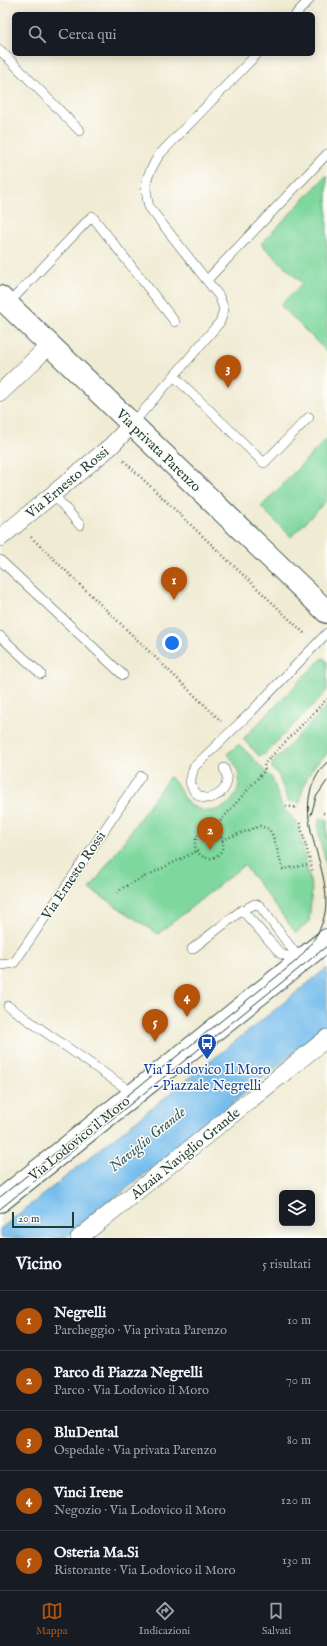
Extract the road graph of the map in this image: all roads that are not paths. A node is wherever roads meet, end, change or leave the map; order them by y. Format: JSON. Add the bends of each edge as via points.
{"nodes":[{"id":1,"x":309,"y":0,"type":"edge"},
{"id":2,"x":298,"y":12,"type":"edge"},
{"id":3,"x":0,"y":50,"type":"edge"},
{"id":4,"x":255,"y":56,"type":"edge"},
{"id":5,"x":80,"y":131,"type":"dead end"},
{"id":6,"x":327,"y":154,"type":"edge"},
{"id":7,"x":207,"y":280,"type":"junction"},
{"id":8,"x":4,"y":300,"type":"edge"},
{"id":9,"x":174,"y":322,"type":"dead end"},
{"id":10,"x":50,"y":345,"type":"junction"},
{"id":11,"x":174,"y":376,"type":"junction"},
{"id":12,"x":0,"y":393,"type":"edge"},
{"id":13,"x":309,"y":417,"type":"dead end"},
{"id":14,"x":132,"y":424,"type":"junction"},
{"id":15,"x":53,"y":494,"type":"junction"},
{"id":16,"x":80,"y":525,"type":"dead end"},
{"id":17,"x":0,"y":538,"type":"edge"},
{"id":18,"x":0,"y":560,"type":"edge"},
{"id":19,"x":327,"y":612,"type":"edge"},
{"id":20,"x":327,"y":633,"type":"edge"},
{"id":21,"x":0,"y":636,"type":"edge"},
{"id":22,"x":41,"y":674,"type":"dead end"},
{"id":23,"x":123,"y":675,"type":"dead end"},
{"id":24,"x":224,"y":768,"type":"dead end"},
{"id":25,"x":141,"y":776,"type":"dead end"},
{"id":26,"x":250,"y":907,"type":"dead end"},
{"id":27,"x":327,"y":940,"type":"edge"},
{"id":28,"x":192,"y":949,"type":"dead end"},
{"id":29,"x":301,"y":961,"type":"junction"},
{"id":30,"x":0,"y":964,"type":"edge"},
{"id":31,"x":8,"y":1006,"type":"dead end"},
{"id":32,"x":327,"y":1038,"type":"edge"},
{"id":33,"x":134,"y":1094,"type":"junction"},
{"id":34,"x":0,"y":1201,"type":"edge"},
{"id":35,"x":79,"y":1238,"type":"edge"}],
"edges":[{"from":1,"to":2,"type":"lane"},
{"from":3,"to":5,"type":"lane"},
{"from":4,"to":7,"type":"lane","via":[[159,156],[147,175],[148,207]]},
{"from":6,"to":7,"type":"lane"},
{"from":7,"to":11,"type":"lane","via":[[220,296],[224,309],[220,322]]},
{"from":8,"to":9,"type":"lane","via":[[92,216]]},
{"from":8,"to":10,"type":"street","name":"Via privata Parenzo"},
{"from":10,"to":12,"type":"street"},
{"from":10,"to":14,"type":"street","name":"Via privata Parenzo"},
{"from":11,"to":13,"type":"lane","via":[[264,463]]},
{"from":11,"to":14,"type":"lane"},
{"from":14,"to":15,"type":"street","name":"Via Ernesto Rossi","via":[[111,446]]},
{"from":14,"to":19,"type":"street","name":"Via privata Parenzo"},
{"from":15,"to":16,"type":"lane"},
{"from":15,"to":17,"type":"street","name":"Via Ernesto Rossi"},
{"from":18,"to":23,"type":"lane"},
{"from":20,"to":24,"type":"lane","via":[[194,767],[190,782],[195,793],[213,798],[223,791],[227,780]]},
{"from":21,"to":22,"type":"lane"},
{"from":25,"to":30,"type":"lane","name":"Via Ernesto Rossi","via":[[14,963],[2,966]]},
{"from":26,"to":29,"type":"lane","via":[[255,904],[260,906]]},
{"from":27,"to":29,"type":"street","name":"Via Lodovico il Moro"},
{"from":28,"to":29,"type":"lane","via":[[242,910],[281,954]]},
{"from":29,"to":33,"type":"street","name":"Via Lodovico il Moro"},
{"from":31,"to":33,"type":"lane"},
{"from":32,"to":35,"type":"street","name":"Alzaia Naviglio Grande"},
{"from":33,"to":34,"type":"street","name":"Via Lodovico il Moro"}]}
